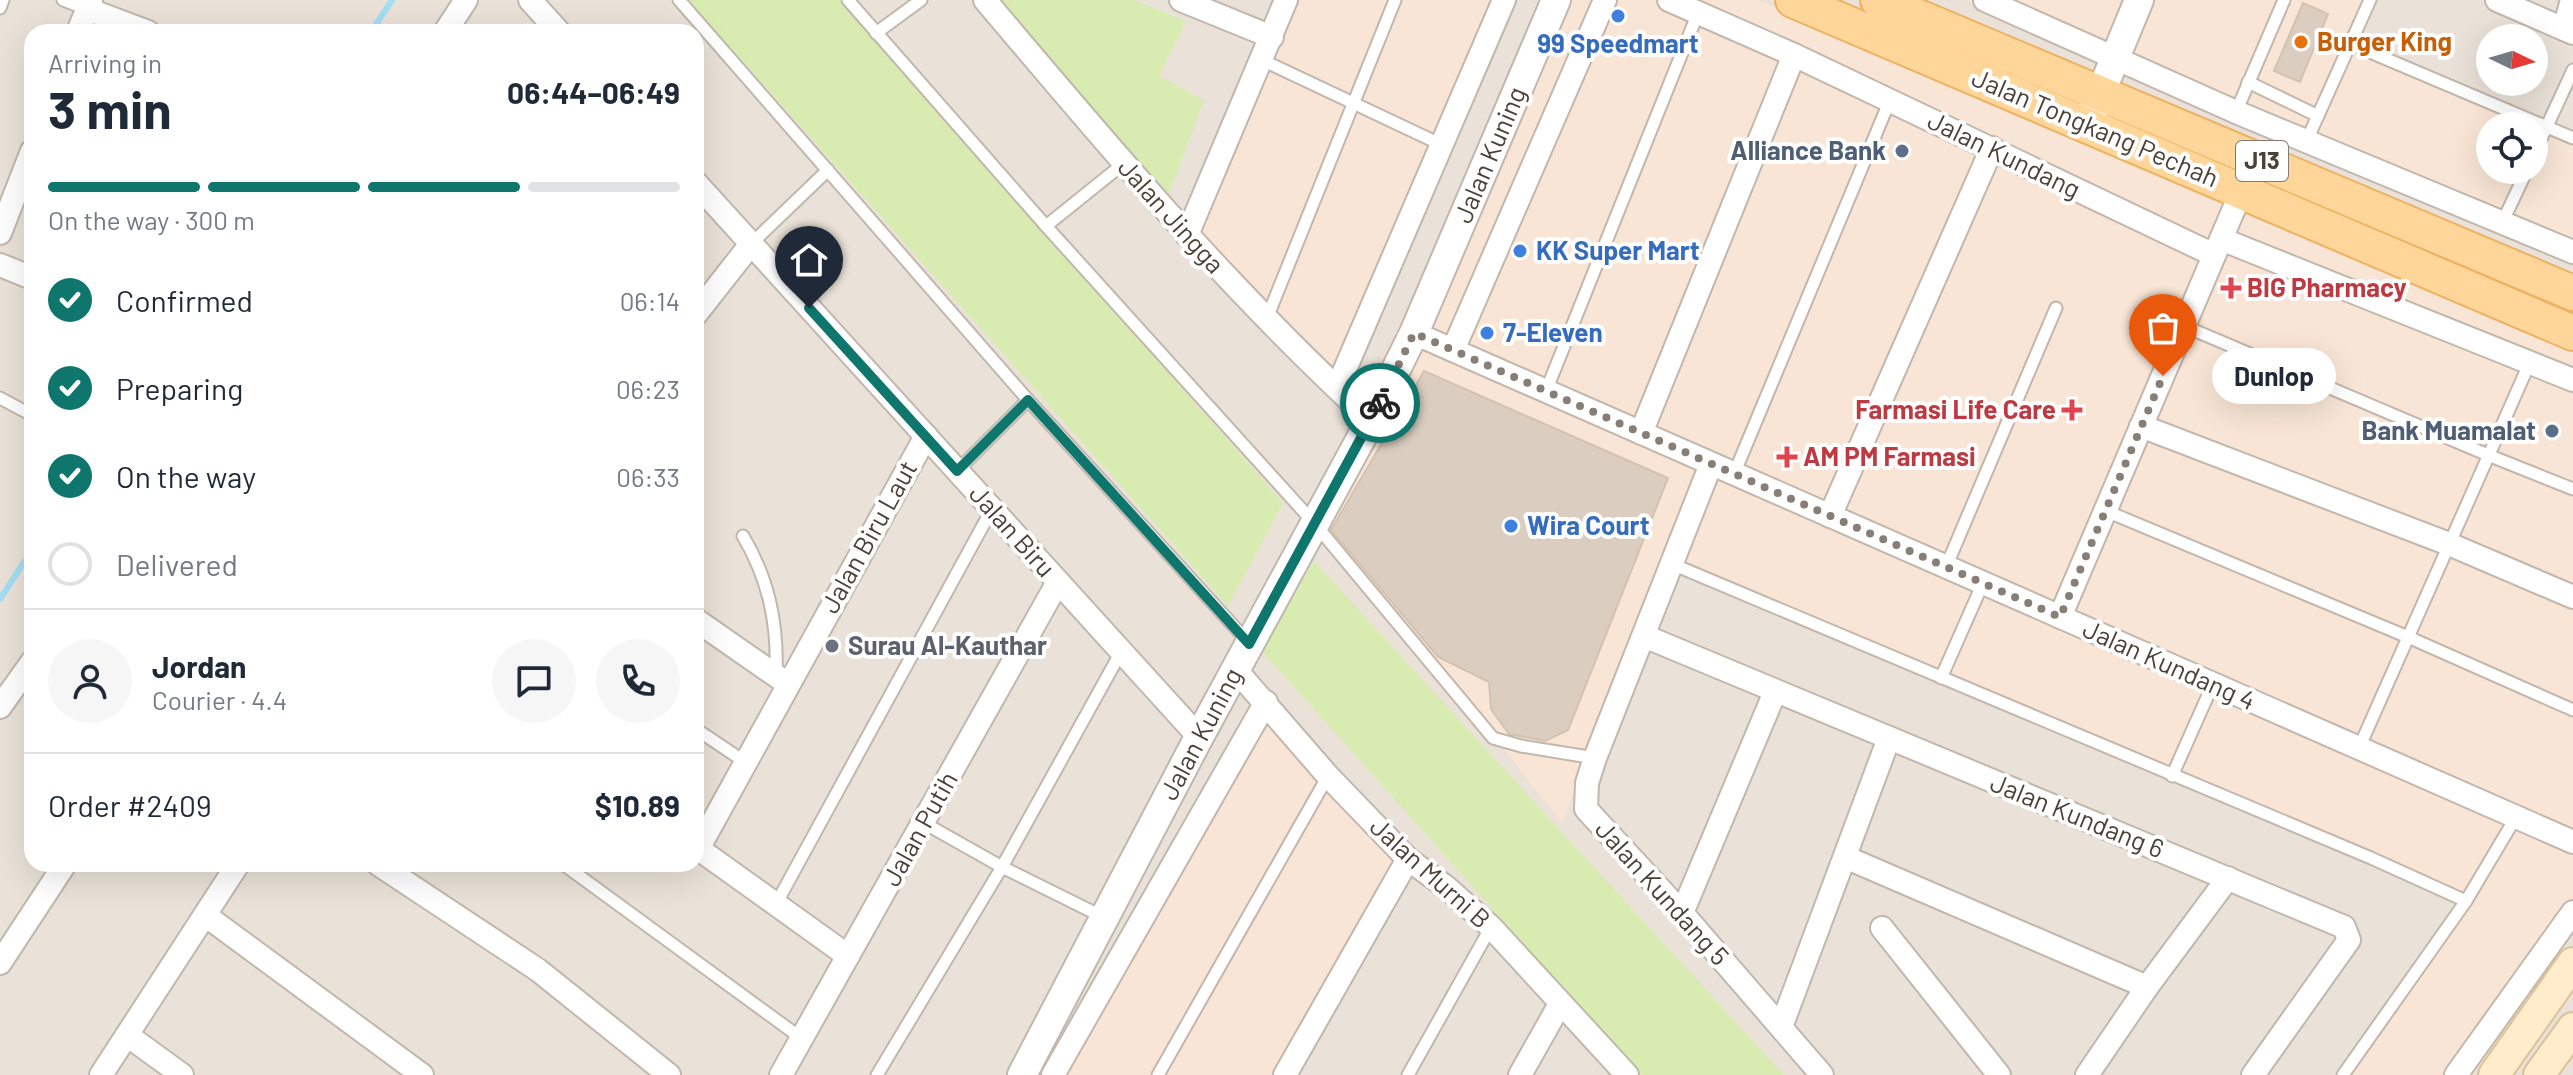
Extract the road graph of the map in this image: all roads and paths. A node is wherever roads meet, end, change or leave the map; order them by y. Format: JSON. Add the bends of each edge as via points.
{"nodes":[{"id":1,"x":3,"y":0,"type":"edge"},
{"id":2,"x":63,"y":0,"type":"edge"},
{"id":3,"x":466,"y":0,"type":"edge"},
{"id":4,"x":530,"y":0,"type":"edge"},
{"id":5,"x":679,"y":0,"type":"edge"},
{"id":6,"x":848,"y":0,"type":"edge"},
{"id":7,"x":921,"y":0,"type":"edge"},
{"id":8,"x":985,"y":0,"type":"edge"},
{"id":9,"x":1181,"y":0,"type":"edge"},
{"id":10,"x":1286,"y":0,"type":"edge"},
{"id":11,"x":1395,"y":0,"type":"edge"},
{"id":12,"x":1504,"y":0,"type":"edge"},
{"id":13,"x":1556,"y":0,"type":"edge"},
{"id":14,"x":1605,"y":0,"type":"edge"},
{"id":15,"x":1669,"y":0,"type":"edge"},
{"id":16,"x":1793,"y":0,"type":"edge"},
{"id":17,"x":1878,"y":0,"type":"edge"},
{"id":18,"x":1985,"y":0,"type":"edge"},
{"id":19,"x":2139,"y":0,"type":"edge"},
{"id":20,"x":2284,"y":0,"type":"edge"},
{"id":21,"x":2497,"y":0,"type":"edge"},
{"id":22,"x":2572,"y":0,"type":"edge"},
{"id":23,"x":2365,"y":2,"type":"edge"},
{"id":24,"x":89,"y":5,"type":"edge"},
{"id":25,"x":0,"y":8,"type":"edge"},
{"id":26,"x":1698,"y":13,"type":"junction"},
{"id":27,"x":81,"y":24,"type":"edge"},
{"id":28,"x":131,"y":24,"type":"edge"},
{"id":29,"x":450,"y":24,"type":"edge"},
{"id":30,"x":547,"y":24,"type":"edge"},
{"id":31,"x":700,"y":24,"type":"edge"},
{"id":32,"x":704,"y":29,"type":"edge"},
{"id":33,"x":2569,"y":31,"type":"edge"},
{"id":34,"x":876,"y":33,"type":"junction"},
{"id":35,"x":1272,"y":37,"type":"junction"},
{"id":36,"x":2351,"y":44,"type":"junction"},
{"id":37,"x":1794,"y":55,"type":"junction"},
{"id":38,"x":2117,"y":57,"type":"junction"},
{"id":39,"x":1262,"y":60,"type":"junction"},
{"id":40,"x":2573,"y":70,"type":"edge"},
{"id":41,"x":2248,"y":82,"type":"junction"},
{"id":42,"x":2101,"y":93,"type":"junction"},
{"id":43,"x":1890,"y":100,"type":"junction"},
{"id":44,"x":1354,"y":104,"type":"junction"},
{"id":45,"x":2236,"y":112,"type":"junction"},
{"id":46,"x":2512,"y":112,"type":"edge"},
{"id":47,"x":2318,"y":116,"type":"junction"},
{"id":48,"x":2087,"y":125,"type":"junction"},
{"id":49,"x":2548,"y":125,"type":"edge"},
{"id":50,"x":2548,"y":127,"type":"edge"},
{"id":51,"x":2573,"y":138,"type":"edge"},
{"id":52,"x":2307,"y":140,"type":"junction"},
{"id":53,"x":1440,"y":144,"type":"junction"},
{"id":54,"x":1992,"y":148,"type":"junction"},
{"id":55,"x":1123,"y":164,"type":"junction"},
{"id":56,"x":828,"y":170,"type":"junction"},
{"id":57,"x":24,"y":172,"type":"edge"},
{"id":58,"x":2520,"y":184,"type":"edge"},
{"id":59,"x":2242,"y":190,"type":"junction"},
{"id":60,"x":704,"y":192,"type":"edge"},
{"id":61,"x":2502,"y":223,"type":"junction"},
{"id":62,"x":1046,"y":226,"type":"junction"},
{"id":63,"x":0,"y":233,"type":"edge"},
{"id":64,"x":1187,"y":235,"type":"junction"},
{"id":65,"x":751,"y":244,"type":"junction"},
{"id":66,"x":2217,"y":247,"type":"junction"},
{"id":67,"x":2573,"y":252,"type":"edge"},
{"id":68,"x":0,"y":265,"type":"edge"},
{"id":69,"x":24,"y":275,"type":"edge"},
{"id":70,"x":2573,"y":293,"type":"edge"},
{"id":71,"x":704,"y":304,"type":"edge"},
{"id":72,"x":2056,"y":308,"type":"dead end"},
{"id":73,"x":1266,"y":320,"type":"junction"},
{"id":74,"x":2184,"y":326,"type":"junction"},
{"id":75,"x":1414,"y":333,"type":"junction"},
{"id":76,"x":2573,"y":333,"type":"edge"},
{"id":77,"x":1453,"y":350,"type":"junction"},
{"id":78,"x":2530,"y":362,"type":"junction"},
{"id":79,"x":2573,"y":380,"type":"edge"},
{"id":80,"x":1337,"y":388,"type":"junction"},
{"id":81,"x":1546,"y":391,"type":"junction"},
{"id":82,"x":0,"y":398,"type":"edge"},
{"id":83,"x":1028,"y":400,"type":"junction"},
{"id":84,"x":24,"y":411,"type":"edge"},
{"id":85,"x":1371,"y":420,"type":"junction"},
{"id":86,"x":2141,"y":426,"type":"junction"},
{"id":87,"x":1641,"y":433,"type":"junction"},
{"id":88,"x":926,"y":436,"type":"junction"},
{"id":89,"x":2488,"y":455,"type":"junction"},
{"id":90,"x":1711,"y":464,"type":"junction"},
{"id":91,"x":957,"y":471,"type":"junction"},
{"id":92,"x":1734,"y":474,"type":"junction"},
{"id":93,"x":2573,"y":489,"type":"edge"},
{"id":94,"x":992,"y":509,"type":"junction"},
{"id":95,"x":2106,"y":511,"type":"junction"},
{"id":96,"x":1830,"y":516,"type":"junction"},
{"id":97,"x":1315,"y":524,"type":"junction"},
{"id":98,"x":743,"y":536,"type":"dead end"},
{"id":99,"x":2449,"y":544,"type":"junction"},
{"id":100,"x":1672,"y":564,"type":"junction"},
{"id":101,"x":1946,"y":567,"type":"junction"},
{"id":102,"x":1058,"y":582,"type":"junction"},
{"id":103,"x":1983,"y":583,"type":"junction"},
{"id":104,"x":2573,"y":597,"type":"edge"},
{"id":105,"x":2060,"y":617,"type":"junction"},
{"id":106,"x":704,"y":626,"type":"edge"},
{"id":107,"x":1644,"y":636,"type":"junction"},
{"id":108,"x":2408,"y":637,"type":"junction"},
{"id":109,"x":1249,"y":644,"type":"junction"},
{"id":110,"x":1121,"y":652,"type":"junction"},
{"id":111,"x":1236,"y":670,"type":"junction"},
{"id":112,"x":24,"y":673,"type":"edge"},
{"id":113,"x":1941,"y":678,"type":"junction"},
{"id":114,"x":782,"y":680,"type":"junction"},
{"id":115,"x":2213,"y":684,"type":"junction"},
{"id":116,"x":1775,"y":692,"type":"junction"},
{"id":117,"x":1266,"y":702,"type":"junction"},
{"id":118,"x":0,"y":707,"type":"edge"},
{"id":119,"x":2573,"y":710,"type":"edge"},
{"id":120,"x":704,"y":734,"type":"edge"},
{"id":121,"x":1199,"y":737,"type":"junction"},
{"id":122,"x":1889,"y":738,"type":"junction"},
{"id":123,"x":2359,"y":748,"type":"junction"},
{"id":124,"x":1595,"y":758,"type":"junction"},
{"id":125,"x":745,"y":762,"type":"junction"},
{"id":126,"x":1328,"y":776,"type":"junction"},
{"id":127,"x":2172,"y":776,"type":"junction"},
{"id":128,"x":2516,"y":817,"type":"junction"},
{"id":129,"x":924,"y":823,"type":"junction"},
{"id":130,"x":704,"y":835,"type":"edge"},
{"id":131,"x":2573,"y":842,"type":"edge"},
{"id":132,"x":704,"y":853,"type":"edge"},
{"id":133,"x":1845,"y":857,"type":"junction"},
{"id":134,"x":1408,"y":859,"type":"junction"},
{"id":135,"x":1002,"y":867,"type":"junction"},
{"id":136,"x":60,"y":872,"type":"edge"},
{"id":137,"x":233,"y":872,"type":"edge"},
{"id":138,"x":390,"y":872,"type":"edge"},
{"id":139,"x":574,"y":872,"type":"edge"},
{"id":140,"x":2228,"y":878,"type":"junction"},
{"id":141,"x":2466,"y":901,"type":"junction"},
{"id":142,"x":776,"y":904,"type":"junction"},
{"id":143,"x":2573,"y":912,"type":"edge"},
{"id":144,"x":1682,"y":913,"type":"junction"},
{"id":145,"x":205,"y":915,"type":"junction"},
{"id":146,"x":1104,"y":918,"type":"junction"},
{"id":147,"x":1491,"y":927,"type":"junction"},
{"id":148,"x":1882,"y":928,"type":"dead end"},
{"id":149,"x":848,"y":956,"type":"junction"},
{"id":150,"x":0,"y":963,"type":"edge"},
{"id":151,"x":2573,"y":963,"type":"edge"},
{"id":152,"x":2147,"y":987,"type":"junction"},
{"id":153,"x":1560,"y":1004,"type":"junction"},
{"id":154,"x":1781,"y":1027,"type":"junction"},
{"id":155,"x":2573,"y":1028,"type":"edge"},
{"id":156,"x":127,"y":1035,"type":"junction"},
{"id":157,"x":801,"y":1038,"type":"junction"},
{"id":158,"x":1034,"y":1073,"type":"edge"},
{"id":159,"x":1625,"y":1074,"type":"edge"},
{"id":160,"x":101,"y":1075,"type":"edge"},
{"id":161,"x":182,"y":1075,"type":"edge"},
{"id":162,"x":422,"y":1075,"type":"edge"},
{"id":163,"x":669,"y":1075,"type":"edge"},
{"id":164,"x":781,"y":1075,"type":"edge"},
{"id":165,"x":877,"y":1075,"type":"edge"},
{"id":166,"x":1158,"y":1075,"type":"edge"},
{"id":167,"x":1285,"y":1075,"type":"edge"},
{"id":168,"x":1408,"y":1075,"type":"edge"},
{"id":169,"x":1520,"y":1075,"type":"edge"},
{"id":170,"x":1822,"y":1075,"type":"edge"},
{"id":171,"x":1999,"y":1075,"type":"edge"},
{"id":172,"x":2087,"y":1075,"type":"edge"},
{"id":173,"x":2253,"y":1075,"type":"edge"},
{"id":174,"x":2343,"y":1075,"type":"edge"},
{"id":175,"x":2456,"y":1075,"type":"edge"},
{"id":176,"x":2494,"y":1075,"type":"edge"},
{"id":177,"x":2539,"y":1075,"type":"edge"}],
"edges":[{"from":1,"to":25,"type":"lane"},
{"from":2,"to":24,"type":"lane"},
{"from":3,"to":29,"type":"street"},
{"from":4,"to":30,"type":"street"},
{"from":5,"to":31,"type":"lane"},
{"from":6,"to":34,"type":"lane"},
{"from":7,"to":34,"type":"lane"},
{"from":8,"to":55,"type":"street","name":"Jalan Jingga"},
{"from":9,"to":35,"type":"street"},
{"from":10,"to":35,"type":"street"},
{"from":11,"to":44,"type":"lane"},
{"from":12,"to":53,"type":"street"},
{"from":13,"to":75,"type":"street","name":"Jalan Kuning"},
{"from":14,"to":77,"type":"street"},
{"from":15,"to":26,"type":"street","name":"Jalan Kundang"},
{"from":16,"to":48,"type":"main road","name":"Jalan Tongkang Pechah","number":"J13"},
{"from":17,"to":42,"type":"main road","name":"Jalan Tongkang Pechah","number":"J13"},
{"from":18,"to":38,"type":"street"},
{"from":19,"to":38,"type":"street"},
{"from":20,"to":41,"type":"lane"},
{"from":21,"to":33,"type":"street"},
{"from":22,"to":33,"type":"street"},
{"from":23,"to":36,"type":"lane"},
{"from":24,"to":27,"type":"street"},
{"from":24,"to":28,"type":"street"},
{"from":26,"to":37,"type":"street","name":"Jalan Kundang"},
{"from":26,"to":81,"type":"lane"},
{"from":32,"to":56,"type":"lane"},
{"from":34,"to":62,"type":"lane"},
{"from":35,"to":39,"type":"street"},
{"from":36,"to":46,"type":"lane"},
{"from":36,"to":47,"type":"lane"},
{"from":37,"to":43,"type":"street","name":"Jalan Kundang"},
{"from":37,"to":87,"type":"street"},
{"from":38,"to":42,"type":"street"},
{"from":38,"to":45,"type":"street"},
{"from":39,"to":44,"type":"lane"},
{"from":39,"to":64,"type":"street"},
{"from":40,"to":49,"type":"lane"},
{"from":41,"to":45,"type":"lane"},
{"from":41,"to":47,"type":"lane"},
{"from":42,"to":48,"type":"street"},
{"from":42,"to":70,"type":"main road","name":"Jalan Tongkang Pechah","number":"J13"},
{"from":43,"to":54,"type":"street","name":"Jalan Kundang"},
{"from":43,"to":92,"type":"lane"},
{"from":44,"to":53,"type":"lane"},
{"from":44,"to":73,"type":"lane"},
{"from":45,"to":52,"type":"street"},
{"from":47,"to":52,"type":"lane"},
{"from":48,"to":59,"type":"main road","name":"Jalan Tongkang Pechah","number":"J13"},
{"from":50,"to":51,"type":"lane"},
{"from":52,"to":61,"type":"street"},
{"from":53,"to":80,"type":"street"},
{"from":54,"to":66,"type":"street","name":"Jalan Kundang"},
{"from":54,"to":96,"type":"street"},
{"from":55,"to":62,"type":"lane"},
{"from":55,"to":64,"type":"street","name":"Jalan Jingga"},
{"from":56,"to":65,"type":"lane"},
{"from":56,"to":83,"type":"lane"},
{"from":57,"to":63,"type":"street"},
{"from":58,"to":61,"type":"lane"},
{"from":59,"to":66,"type":"street"},
{"from":59,"to":76,"type":"main road","name":"Jalan Tongkang Pechah","number":"J13"},
{"from":60,"to":65,"type":"street","name":"Jalan Biru"},
{"from":61,"to":67,"type":"street"},
{"from":62,"to":97,"type":"lane"},
{"from":64,"to":73,"type":"street","name":"Jalan Jingga"},
{"from":65,"to":71,"type":"street"},
{"from":65,"to":88,"type":"street","name":"Jalan Biru"},
{"from":66,"to":74,"type":"street"},
{"from":66,"to":78,"type":"street","name":"Jalan Kundang"},
{"from":68,"to":69,"type":"street"},
{"from":72,"to":101,"type":"lane"},
{"from":73,"to":80,"type":"street","name":"Jalan Jingga"},
{"from":74,"to":86,"type":"street"},
{"from":74,"to":89,"type":"lane"},
{"from":75,"to":77,"type":"street","name":"Jalan Kundang 4"},
{"from":75,"to":85,"type":"street","name":"Jalan Kuning"},
{"from":77,"to":81,"type":"street","name":"Jalan Kundang 4"},
{"from":78,"to":79,"type":"street","name":"Jalan Kundang"},
{"from":78,"to":89,"type":"lane"},
{"from":80,"to":85,"type":"street","name":"Jalan Jingga"},
{"from":81,"to":87,"type":"street","name":"Jalan Kundang 4"},
{"from":82,"to":84,"type":"lane"},
{"from":83,"to":91,"type":"lane"},
{"from":83,"to":109,"type":"lane"},
{"from":85,"to":97,"type":"street","name":"Jalan Kuning"},
{"from":86,"to":95,"type":"street"},
{"from":86,"to":99,"type":"street"},
{"from":87,"to":90,"type":"street","name":"Jalan Kundang 4"},
{"from":88,"to":91,"type":"street","name":"Jalan Biru"},
{"from":88,"to":114,"type":"street","name":"Jalan Biru Laut"},
{"from":89,"to":93,"type":"lane"},
{"from":89,"to":99,"type":"lane"},
{"from":90,"to":92,"type":"street","name":"Jalan Kundang 4"},
{"from":90,"to":100,"type":"street","name":"Jalan Kundang 5"},
{"from":91,"to":94,"type":"street","name":"Jalan Biru"},
{"from":92,"to":96,"type":"street","name":"Jalan Kundang 4"},
{"from":94,"to":102,"type":"street","name":"Jalan Biru"},
{"from":94,"to":142,"type":"lane"},
{"from":95,"to":105,"type":"street"},
{"from":95,"to":108,"type":"lane"},
{"from":96,"to":101,"type":"street","name":"Jalan Kundang 4"},
{"from":97,"to":109,"type":"street","name":"Jalan Kuning"},
{"from":97,"to":124,"type":"lane","via":[[1493,738]]},
{"from":98,"to":114,"type":"lane","via":[[772,601]]},
{"from":99,"to":104,"type":"street"},
{"from":99,"to":108,"type":"lane"},
{"from":100,"to":107,"type":"street","name":"Jalan Kundang 5"},
{"from":100,"to":113,"type":"lane"},
{"from":101,"to":103,"type":"street","name":"Jalan Kundang 4"},
{"from":102,"to":110,"type":"street","name":"Jalan Biru"},
{"from":102,"to":129,"type":"street","name":"Jalan Putih"},
{"from":103,"to":105,"type":"street","name":"Jalan Kundang 4"},
{"from":103,"to":113,"type":"lane"},
{"from":105,"to":115,"type":"street","name":"Jalan Kundang 4"},
{"from":106,"to":114,"type":"street"},
{"from":107,"to":116,"type":"street","name":"Jalan Kundang 6"},
{"from":107,"to":124,"type":"street","name":"Jalan Kundang 5"},
{"from":108,"to":119,"type":"lane"},
{"from":108,"to":123,"type":"lane"},
{"from":109,"to":111,"type":"street","name":"Jalan Kuning"},
{"from":110,"to":121,"type":"street","name":"Jalan Biru"},
{"from":110,"to":135,"type":"lane"},
{"from":111,"to":117,"type":"street","name":"Jalan Murni B"},
{"from":111,"to":121,"type":"street","name":"Jalan Kuning"},
{"from":112,"to":118,"type":"street"},
{"from":113,"to":127,"type":"lane"},
{"from":114,"to":125,"type":"street","name":"Jalan Biru Laut"},
{"from":115,"to":123,"type":"street","name":"Jalan Kundang 4"},
{"from":115,"to":127,"type":"lane"},
{"from":116,"to":122,"type":"street","name":"Jalan Kundang 6"},
{"from":116,"to":144,"type":"street"},
{"from":117,"to":126,"type":"street","name":"Jalan Murni B"},
{"from":117,"to":158,"type":"street"},
{"from":120,"to":125,"type":"lane"},
{"from":121,"to":146,"type":"street","name":"Jalan Kuning"},
{"from":122,"to":133,"type":"street"},
{"from":122,"to":140,"type":"street","name":"Jalan Kundang 6"},
{"from":123,"to":128,"type":"street","name":"Jalan Kundang 4"},
{"from":124,"to":144,"type":"street","name":"Jalan Kundang 5","via":[[1586,809]]},
{"from":125,"to":130,"type":"street","name":"Jalan Biru Laut"},
{"from":126,"to":134,"type":"street","name":"Jalan Murni B"},
{"from":126,"to":166,"type":"lane"},
{"from":127,"to":141,"type":"lane"},
{"from":128,"to":131,"type":"street","name":"Jalan Kundang 4"},
{"from":128,"to":141,"type":"lane"},
{"from":129,"to":135,"type":"lane"},
{"from":129,"to":149,"type":"street","name":"Jalan Putih"},
{"from":132,"to":142,"type":"street"},
{"from":133,"to":152,"type":"street"},
{"from":133,"to":154,"type":"street"},
{"from":134,"to":147,"type":"street","name":"Jalan Murni B"},
{"from":134,"to":167,"type":"street"},
{"from":135,"to":146,"type":"lane"},
{"from":135,"to":165,"type":"lane"},
{"from":136,"to":150,"type":"street"},
{"from":137,"to":145,"type":"street"},
{"from":138,"to":163,"type":"street","via":[[538,970]]},
{"from":139,"to":157,"type":"lane"},
{"from":140,"to":152,"type":"street"},
{"from":140,"to":173,"type":"street","name":"Jalan Kundang 6","via":[[2339,924],[2349,935]]},
{"from":141,"to":174,"type":"lane"},
{"from":142,"to":149,"type":"street"},
{"from":143,"to":175,"type":"street"},
{"from":144,"to":154,"type":"street","name":"Jalan Kundang 5"},
{"from":145,"to":156,"type":"street"},
{"from":145,"to":162,"type":"street"},
{"from":146,"to":158,"type":"street","name":"Jalan Kuning"},
{"from":147,"to":153,"type":"street","name":"Jalan Murni B"},
{"from":147,"to":168,"type":"lane"},
{"from":148,"to":171,"type":"street"},
{"from":149,"to":157,"type":"street","name":"Jalan Putih"},
{"from":151,"to":176,"type":"main road"},
{"from":152,"to":172,"type":"street"},
{"from":153,"to":159,"type":"street","name":"Jalan Murni B"},
{"from":153,"to":169,"type":"street"},
{"from":154,"to":170,"type":"street","name":"Jalan Kundang 5"},
{"from":155,"to":177,"type":"main road"},
{"from":156,"to":160,"type":"street"},
{"from":156,"to":161,"type":"street"},
{"from":157,"to":164,"type":"street","name":"Jalan Putih"}]}
